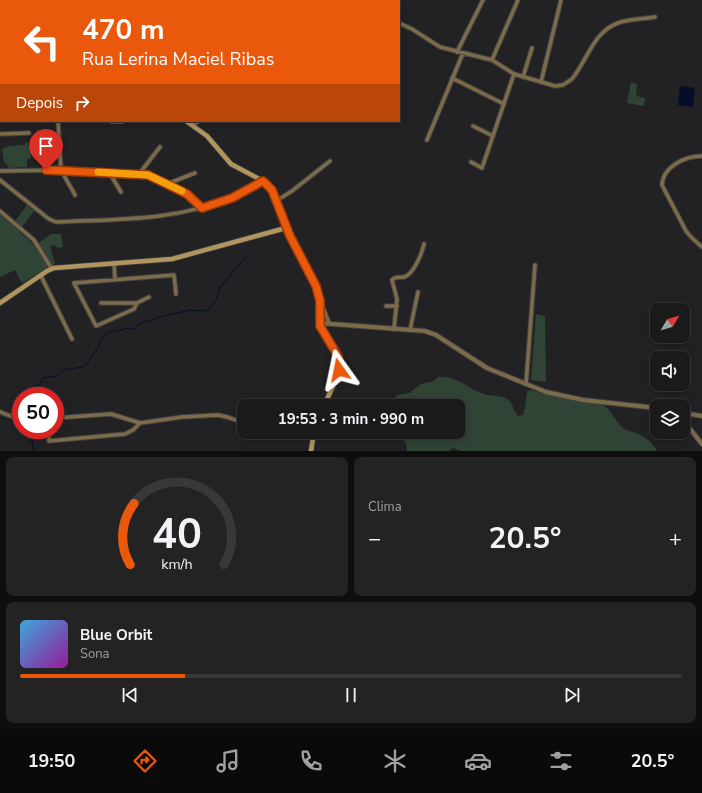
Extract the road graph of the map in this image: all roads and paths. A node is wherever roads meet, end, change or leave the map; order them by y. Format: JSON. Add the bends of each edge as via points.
{"nodes":[{"id":1,"x":483,"y":0,"type":"edge"},
{"id":2,"x":518,"y":0,"type":"edge"},
{"id":3,"x":561,"y":0,"type":"edge"},
{"id":4,"x":655,"y":17,"type":"dead end"},
{"id":5,"x":400,"y":23,"type":"edge"},
{"id":6,"x":532,"y":48,"type":"dead end"},
{"id":7,"x":457,"y":52,"type":"junction"},
{"id":8,"x":463,"y":53,"type":"junction"},
{"id":9,"x":492,"y":60,"type":"junction"},
{"id":10,"x":514,"y":74,"type":"junction"},
{"id":11,"x":522,"y":76,"type":"junction"},
{"id":12,"x":452,"y":78,"type":"junction"},
{"id":13,"x":541,"y":82,"type":"junction"},
{"id":14,"x":504,"y":104,"type":"junction"},
{"id":15,"x":58,"y":122,"type":"edge"},
{"id":16,"x":188,"y":122,"type":"edge"},
{"id":17,"x":197,"y":122,"type":"edge"},
{"id":18,"x":192,"y":125,"type":"junction"},
{"id":19,"x":473,"y":126,"type":"dead end"},
{"id":20,"x":29,"y":133,"type":"dead end"},
{"id":21,"x":0,"y":134,"type":"edge"},
{"id":22,"x":493,"y":136,"type":"junction"},
{"id":23,"x":427,"y":140,"type":"dead end"},
{"id":24,"x":160,"y":147,"type":"dead end"},
{"id":25,"x":702,"y":156,"type":"edge"},
{"id":26,"x":330,"y":161,"type":"dead end"},
{"id":27,"x":471,"y":162,"type":"dead end"},
{"id":28,"x":0,"y":170,"type":"edge"},
{"id":29,"x":61,"y":170,"type":"junction"},
{"id":30,"x":109,"y":172,"type":"junction"},
{"id":31,"x":195,"y":173,"type":"dead end"},
{"id":32,"x":139,"y":174,"type":"junction"},
{"id":33,"x":0,"y":180,"type":"edge"},
{"id":34,"x":263,"y":181,"type":"junction"},
{"id":35,"x":167,"y":184,"type":"junction"},
{"id":36,"x":121,"y":192,"type":"dead end"},
{"id":37,"x":75,"y":195,"type":"dead end"},
{"id":38,"x":276,"y":200,"type":"junction"},
{"id":39,"x":202,"y":208,"type":"junction"},
{"id":40,"x":0,"y":211,"type":"edge"},
{"id":41,"x":286,"y":228,"type":"junction"},
{"id":42,"x":424,"y":244,"type":"dead end"},
{"id":43,"x":702,"y":247,"type":"edge"},
{"id":44,"x":116,"y":263,"type":"junction"},
{"id":45,"x":534,"y":265,"type":"dead end"},
{"id":46,"x":52,"y":269,"type":"junction"},
{"id":47,"x":41,"y":276,"type":"junction"},
{"id":48,"x":116,"y":280,"type":"junction"},
{"id":49,"x":418,"y":292,"type":"dead end"},
{"id":50,"x":176,"y":294,"type":"dead end"},
{"id":51,"x":149,"y":297,"type":"dead end"},
{"id":52,"x":319,"y":297,"type":"junction"},
{"id":53,"x":0,"y":303,"type":"edge"},
{"id":54,"x":101,"y":303,"type":"dead end"},
{"id":55,"x":137,"y":303,"type":"junction"},
{"id":56,"x":386,"y":306,"type":"dead end"},
{"id":57,"x":397,"y":306,"type":"junction"},
{"id":58,"x":319,"y":323,"type":"junction"},
{"id":59,"x":329,"y":323,"type":"junction"},
{"id":60,"x":394,"y":329,"type":"junction"},
{"id":61,"x":410,"y":330,"type":"junction"},
{"id":62,"x":72,"y":339,"type":"dead end"},
{"id":63,"x":526,"y":384,"type":"junction"},
{"id":64,"x":327,"y":399,"type":"edge"},
{"id":65,"x":650,"y":407,"type":"edge"},
{"id":66,"x":0,"y":412,"type":"edge"},
{"id":67,"x":690,"y":414,"type":"edge"},
{"id":68,"x":702,"y":416,"type":"edge"},
{"id":69,"x":12,"y":417,"type":"edge"},
{"id":70,"x":64,"y":417,"type":"edge"},
{"id":71,"x":237,"y":421,"type":"edge"},
{"id":72,"x":140,"y":423,"type":"junction"},
{"id":73,"x":690,"y":429,"type":"edge"},
{"id":74,"x":50,"y":439,"type":"edge"},
{"id":75,"x":313,"y":439,"type":"edge"},
{"id":76,"x":702,"y":444,"type":"edge"},
{"id":77,"x":311,"y":451,"type":"edge"}],
"edges":[{"from":1,"to":7,"type":"street"},
{"from":2,"to":9,"type":"street"},
{"from":3,"to":13,"type":"street"},
{"from":4,"to":13,"type":"street","via":[[621,22],[607,29],[598,37],[577,72],[566,84],[555,86]]},
{"from":5,"to":7,"type":"street","via":[[436,45]]},
{"from":6,"to":11,"type":"street"},
{"from":7,"to":8,"type":"street"},
{"from":8,"to":9,"type":"street"},
{"from":8,"to":12,"type":"street"},
{"from":9,"to":10,"type":"street"},
{"from":10,"to":11,"type":"street"},
{"from":10,"to":14,"type":"street"},
{"from":11,"to":13,"type":"street"},
{"from":12,"to":14,"type":"street"},
{"from":12,"to":23,"type":"street"},
{"from":14,"to":22,"type":"street"},
{"from":15,"to":29,"type":"street"},
{"from":16,"to":18,"type":"main road"},
{"from":17,"to":18,"type":"street"},
{"from":18,"to":34,"type":"main road","via":[[207,136],[231,164]]},
{"from":19,"to":22,"type":"street"},
{"from":20,"to":21,"type":"street"},
{"from":22,"to":27,"type":"street","via":[[482,168]]},
{"from":24,"to":32,"type":"street"},
{"from":25,"to":43,"type":"street","via":[[676,164],[665,176],[662,185],[686,231]]},
{"from":26,"to":38,"type":"street","via":[[292,191]]},
{"from":28,"to":29,"type":"street"},
{"from":29,"to":30,"type":"street"},
{"from":29,"to":37,"type":"street"},
{"from":30,"to":32,"type":"street"},
{"from":30,"to":36,"type":"street"},
{"from":31,"to":35,"type":"street"},
{"from":32,"to":35,"type":"street","via":[[148,175]]},
{"from":33,"to":39,"type":"street","via":[[54,222],[150,218]]},
{"from":34,"to":38,"type":"main road"},
{"from":34,"to":39,"type":"street","via":[[232,198]]},
{"from":35,"to":39,"type":"street","via":[[187,194]]},
{"from":38,"to":41,"type":"main road"},
{"from":40,"to":46,"type":"street","via":[[34,240]]},
{"from":41,"to":44,"type":"main road","via":[[179,257]]},
{"from":41,"to":52,"type":"main road","via":[[315,283]]},
{"from":42,"to":57,"type":"street","via":[[421,257],[410,273],[392,280]]},
{"from":44,"to":46,"type":"main road"},
{"from":44,"to":48,"type":"street"},
{"from":45,"to":63,"type":"street"},
{"from":46,"to":47,"type":"main road"},
{"from":47,"to":53,"type":"main road"},
{"from":47,"to":62,"type":"street"},
{"from":48,"to":50,"type":"street","via":[[174,275]]},
{"from":48,"to":55,"type":"street","via":[[74,283],[96,326],[134,309]]},
{"from":49,"to":61,"type":"street"},
{"from":51,"to":55,"type":"street"},
{"from":52,"to":58,"type":"main road"},
{"from":52,"to":59,"type":"street"},
{"from":54,"to":55,"type":"street"},
{"from":56,"to":57,"type":"street"},
{"from":57,"to":60,"type":"street"},
{"from":58,"to":59,"type":"street"},
{"from":58,"to":64,"type":"main road","via":[[336,351],[340,365]]},
{"from":59,"to":60,"type":"street"},
{"from":60,"to":61,"type":"street"},
{"from":61,"to":63,"type":"street","via":[[436,335],[483,365]]},
{"from":63,"to":65,"type":"street","via":[[568,398]]},
{"from":66,"to":69,"type":"street"},
{"from":67,"to":68,"type":"street"},
{"from":70,"to":72,"type":"street","via":[[111,414]]},
{"from":71,"to":72,"type":"street","via":[[218,415]]},
{"from":72,"to":74,"type":"street","via":[[125,434],[50,441]]},
{"from":73,"to":76,"type":"street"},
{"from":75,"to":77,"type":"main road"}]}
